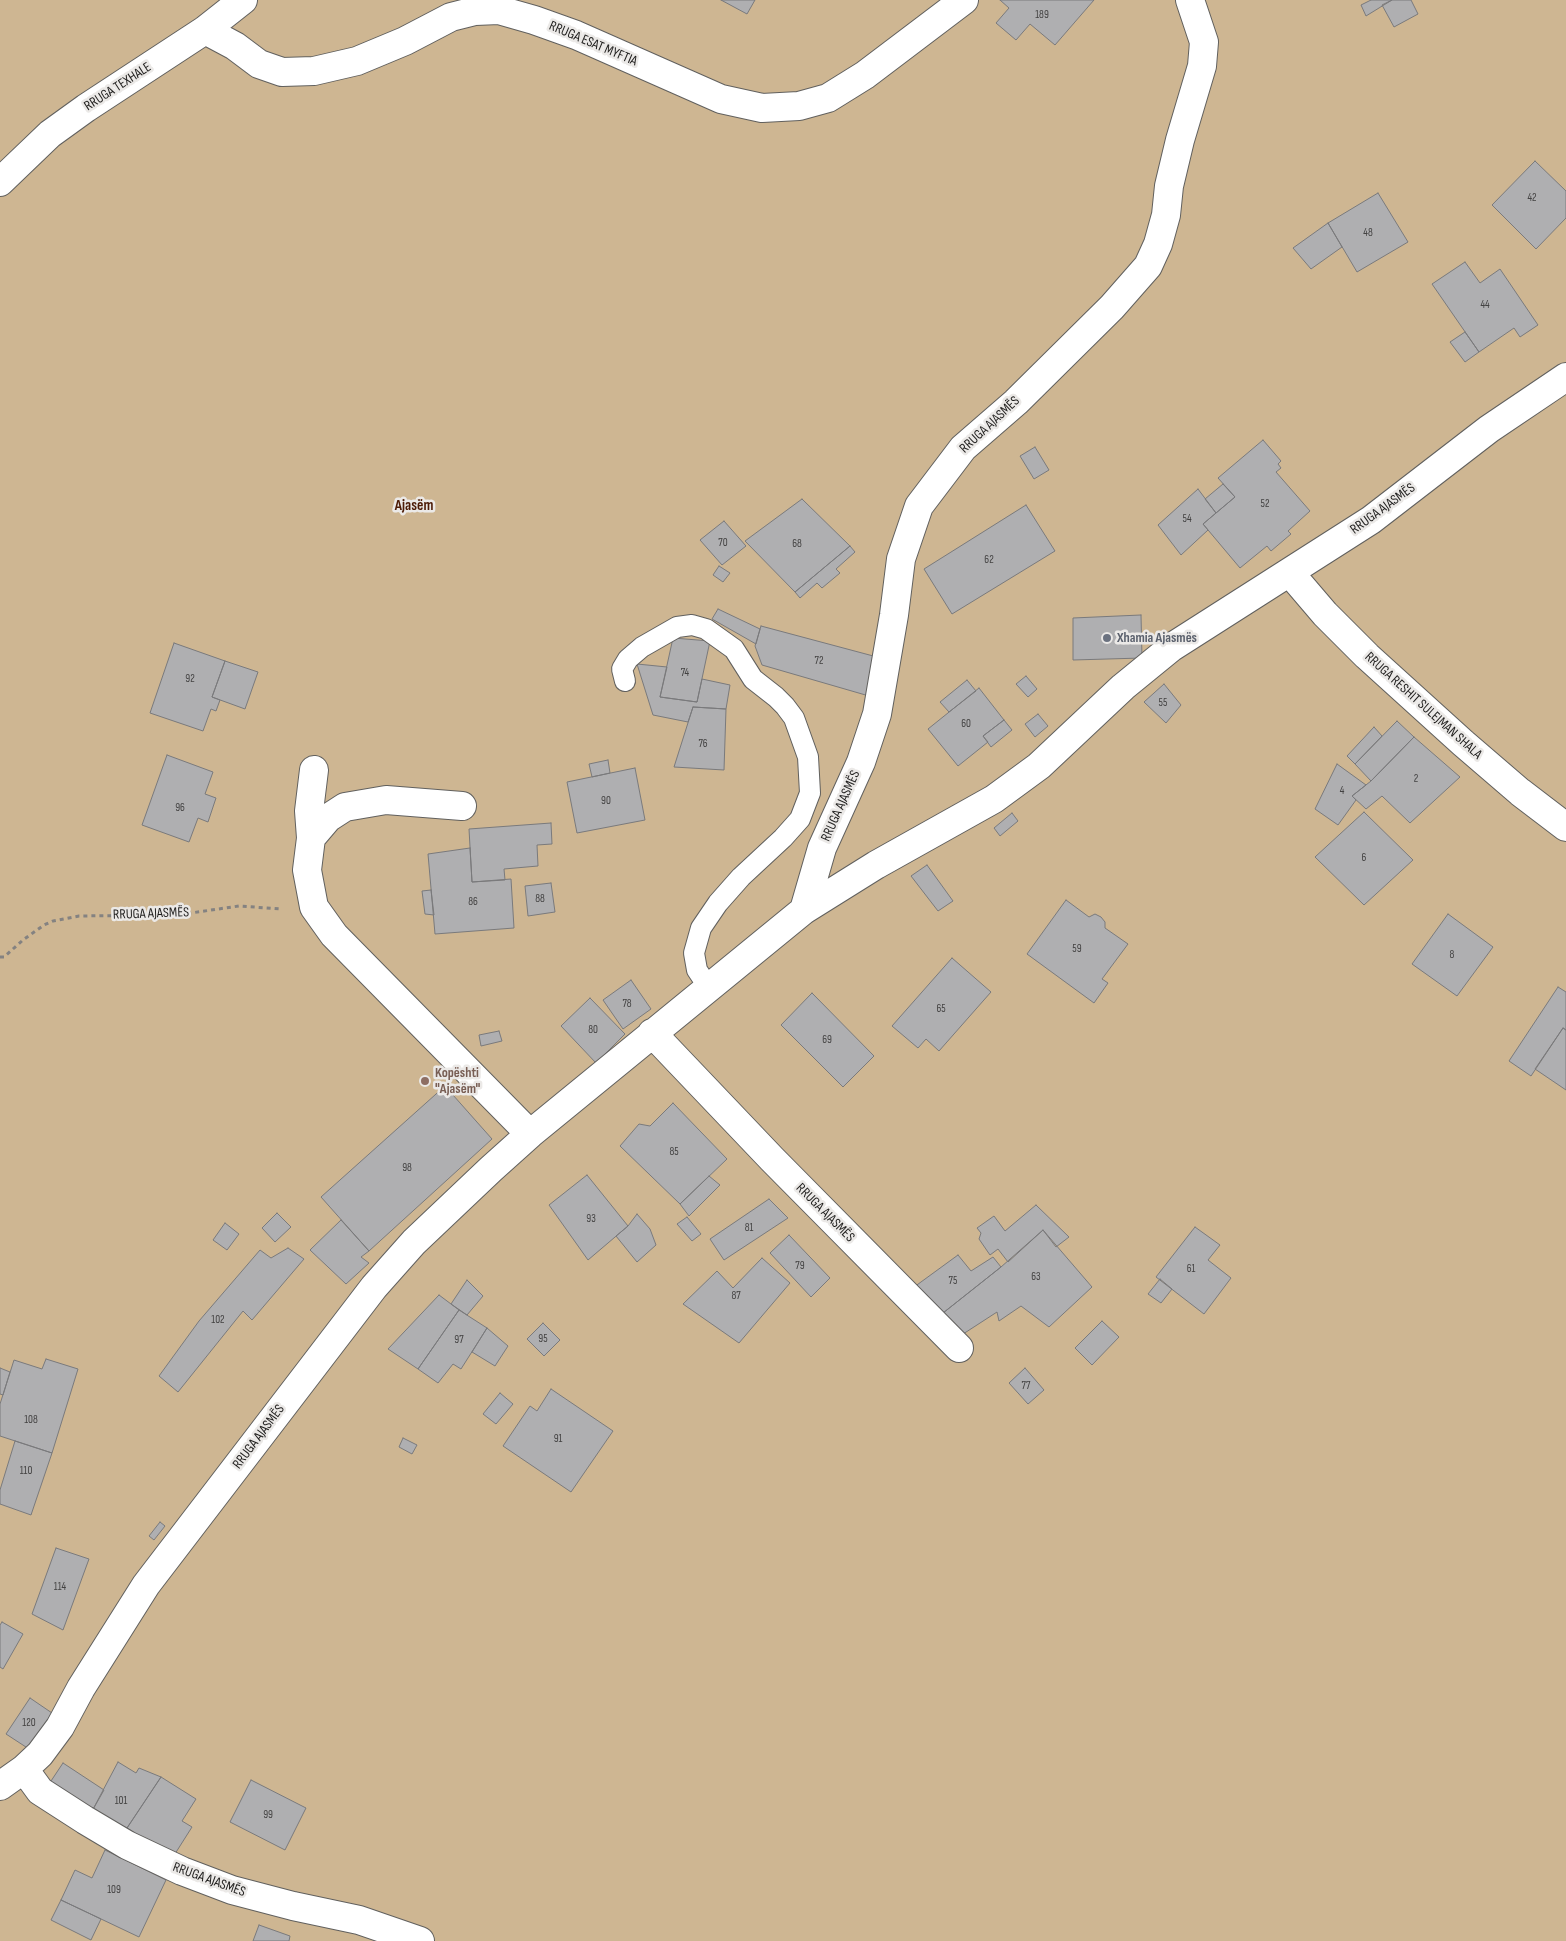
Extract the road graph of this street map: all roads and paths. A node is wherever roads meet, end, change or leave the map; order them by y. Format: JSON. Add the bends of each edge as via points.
{"nodes":[{"id":1,"x":242,"y":0,"type":"edge"},
{"id":2,"x":964,"y":0,"type":"edge"},
{"id":3,"x":1190,"y":0,"type":"edge"},
{"id":4,"x":206,"y":30,"type":"junction"},
{"id":5,"x":0,"y":182,"type":"edge"},
{"id":6,"x":1566,"y":377,"type":"edge"},
{"id":7,"x":1290,"y":573,"type":"junction"},
{"id":8,"x":625,"y":681,"type":"dead end"},
{"id":9,"x":314,"y":770,"type":"dead end"},
{"id":10,"x":462,"y":806,"type":"dead end"},
{"id":11,"x":1566,"y":827,"type":"edge"},
{"id":12,"x":312,"y":838,"type":"junction"},
{"id":13,"x":314,"y":907,"type":"junction"},
{"id":14,"x":804,"y":910,"type":"junction"},
{"id":15,"x":0,"y":957,"type":"edge"},
{"id":16,"x":708,"y":988,"type":"junction"},
{"id":17,"x":652,"y":1033,"type":"junction"},
{"id":18,"x":530,"y":1134,"type":"junction"},
{"id":19,"x":959,"y":1348,"type":"dead end"},
{"id":20,"x":24,"y":1769,"type":"junction"},
{"id":21,"x":0,"y":1786,"type":"edge"},
{"id":22,"x":420,"y":1941,"type":"edge"}],
"edges":[{"from":1,"to":4,"type":"street","name":"RRUGA TEXHALE"},
{"from":2,"to":4,"type":"street","name":"RRUGA ESAT MYFTIA","via":[[865,75],[828,98],[799,106],[762,108],[721,99],[576,35],[499,10],[474,11],[451,17],[357,61],[314,71],[282,72],[259,64]]},
{"from":3,"to":14,"type":"street","name":"RRUGA AJASMËS","via":[[1204,42],[1202,66],[1180,140],[1158,244],[1148,266],[1112,307],[1016,402],[963,448],[919,506],[901,559],[877,714],[861,762],[822,848]]},
{"from":4,"to":5,"type":"street","name":"RRUGA TEXHALE","via":[[50,134]]},
{"from":6,"to":7,"type":"street","name":"RRUGA AJASMËS","via":[[1489,429],[1371,520]]},
{"from":7,"to":11,"type":"street","name":"RRUGA RESHIT SULEJMAN SHALA","via":[[1325,614],[1374,662],[1520,792]]},
{"from":7,"to":14,"type":"street","name":"RRUGA AJASMËS","via":[[1172,647],[1123,687],[1039,766],[994,799],[876,865]]},
{"from":8,"to":16,"type":"lane","via":[[622,669],[642,647],[677,627],[692,625],[706,629],[734,649],[753,679],[785,706],[794,718],[808,757],[810,793],[800,819],[741,877],[701,928],[694,953],[697,970]]},
{"from":9,"to":12,"type":"street","via":[[310,811]]},
{"from":10,"to":12,"type":"street","via":[[386,800],[345,808],[328,818]]},
{"from":12,"to":13,"type":"street","via":[[306,870]]},
{"from":13,"to":15,"type":"path","name":"RRUGA AJASMËS","via":[[239,906],[177,915],[79,916],[44,925]]},
{"from":13,"to":18,"type":"street","via":[[334,936]]},
{"from":14,"to":16,"type":"street","name":"RRUGA AJASMËS"},
{"from":16,"to":17,"type":"street","name":"RRUGA AJASMËS"},
{"from":17,"to":18,"type":"street","name":"RRUGA AJASMËS"},
{"from":17,"to":19,"type":"street","name":"RRUGA AJASMËS","via":[[772,1160]]},
{"from":18,"to":20,"type":"street","name":"RRUGA AJASMËS","via":[[414,1242],[374,1287],[146,1586],[60,1727]]},
{"from":20,"to":21,"type":"street","name":"RRUGA AJASMËS"},
{"from":20,"to":22,"type":"street","name":"RRUGA AJASMËS","via":[[40,1791],[127,1844],[182,1871],[232,1890],[358,1920]]}]}
